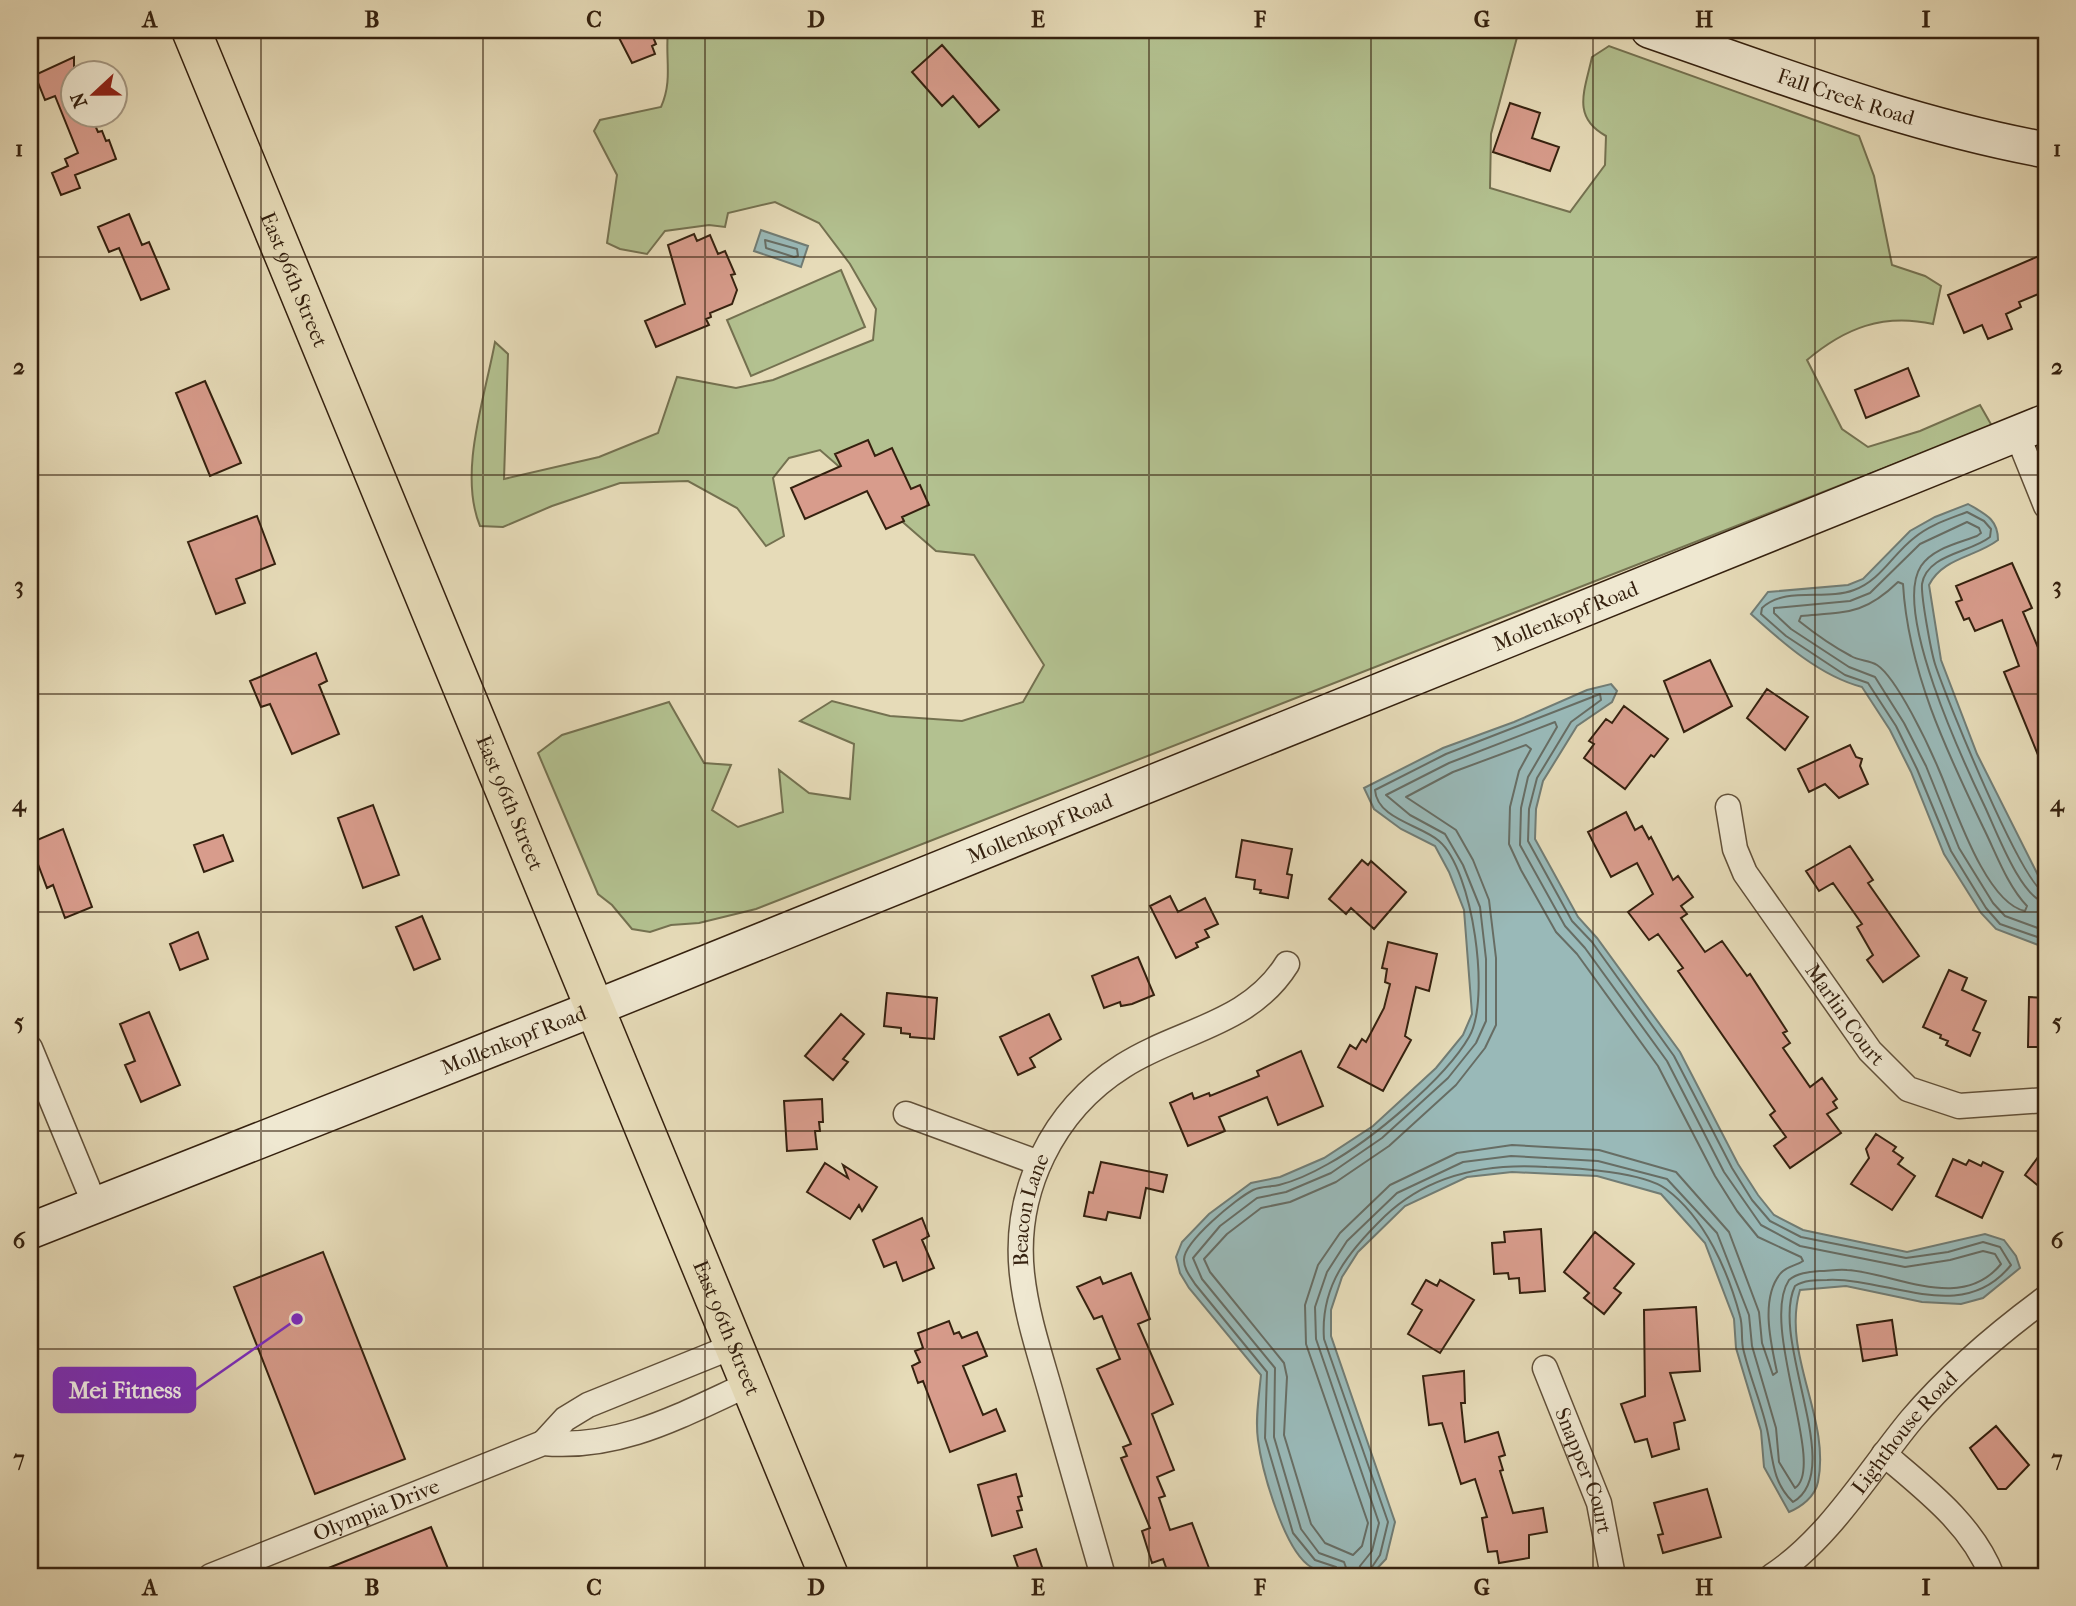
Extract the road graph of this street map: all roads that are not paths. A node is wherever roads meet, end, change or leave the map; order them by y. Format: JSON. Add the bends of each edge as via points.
{"nodes":[{"id":1,"x":191,"y":30,"type":"edge"},
{"id":2,"x":1649,"y":30,"type":"edge"},
{"id":3,"x":2046,"y":150,"type":"edge"},
{"id":4,"x":2032,"y":428,"type":"edge"},
{"id":5,"x":2046,"y":506,"type":"edge"},
{"id":6,"x":1728,"y":807,"type":"dead end"},
{"id":7,"x":1287,"y":964,"type":"dead end"},
{"id":8,"x":595,"y":1008,"type":"junction"},
{"id":9,"x":30,"y":1048,"type":"edge"},
{"id":10,"x":2046,"y":1100,"type":"edge"},
{"id":11,"x":906,"y":1114,"type":"dead end"},
{"id":12,"x":1039,"y":1163,"type":"junction"},
{"id":13,"x":94,"y":1205,"type":"junction"},
{"id":14,"x":30,"y":1231,"type":"edge"},
{"id":15,"x":2046,"y":1298,"type":"edge"},
{"id":16,"x":734,"y":1346,"type":"junction"},
{"id":17,"x":1545,"y":1368,"type":"dead end"},
{"id":18,"x":750,"y":1384,"type":"junction"},
{"id":19,"x":543,"y":1443,"type":"junction"},
{"id":20,"x":1884,"y":1454,"type":"junction"},
{"id":21,"x":211,"y":1576,"type":"edge"},
{"id":22,"x":829,"y":1576,"type":"edge"},
{"id":23,"x":1103,"y":1576,"type":"edge"},
{"id":24,"x":1613,"y":1576,"type":"edge"},
{"id":25,"x":1772,"y":1576,"type":"edge"},
{"id":26,"x":1992,"y":1576,"type":"edge"}],
"edges":[{"from":1,"to":8,"type":"main road","name":"East 96th Street"},
{"from":2,"to":3,"type":"street","name":"Fall Creek Road","via":[[1879,110]]},
{"from":4,"to":5,"type":"street"},
{"from":4,"to":8,"type":"street","name":"Mollenkopf Road"},
{"from":6,"to":10,"type":"street","name":"Marlin Court","via":[[1735,849],[1745,873],[1884,1068],[1918,1094],[1959,1106]]},
{"from":7,"to":12,"type":"street","name":"Beacon Lane","via":[[1264,993],[1234,1016],[1144,1054],[1107,1077],[1067,1116]]},
{"from":8,"to":13,"type":"street","name":"Mollenkopf Road"},
{"from":8,"to":16,"type":"main road","name":"East 96th Street"},
{"from":9,"to":13,"type":"street"},
{"from":11,"to":12,"type":"street"},
{"from":12,"to":23,"type":"street","name":"Beacon Lane","via":[[1031,1181],[1022,1243],[1025,1297]]},
{"from":13,"to":14,"type":"street","name":"Mollenkopf Road"},
{"from":15,"to":20,"type":"street","name":"Lighthouse Road","via":[[1966,1363]]},
{"from":16,"to":18,"type":"main road","name":"East 96th Street"},
{"from":16,"to":19,"type":"street","name":"Olympia Drive","via":[[588,1405],[565,1419]]},
{"from":17,"to":24,"type":"street","name":"Snapper Court","via":[[1599,1503]]},
{"from":18,"to":19,"type":"street","name":"Olympia Drive","via":[[625,1437],[577,1446]]},
{"from":18,"to":22,"type":"main road","name":"East 96th Street"},
{"from":19,"to":21,"type":"street","name":"Olympia Drive"},
{"from":20,"to":25,"type":"street","name":"Lighthouse Road","via":[[1811,1546]]},
{"from":20,"to":26,"type":"street","via":[[1944,1506]]}]}
